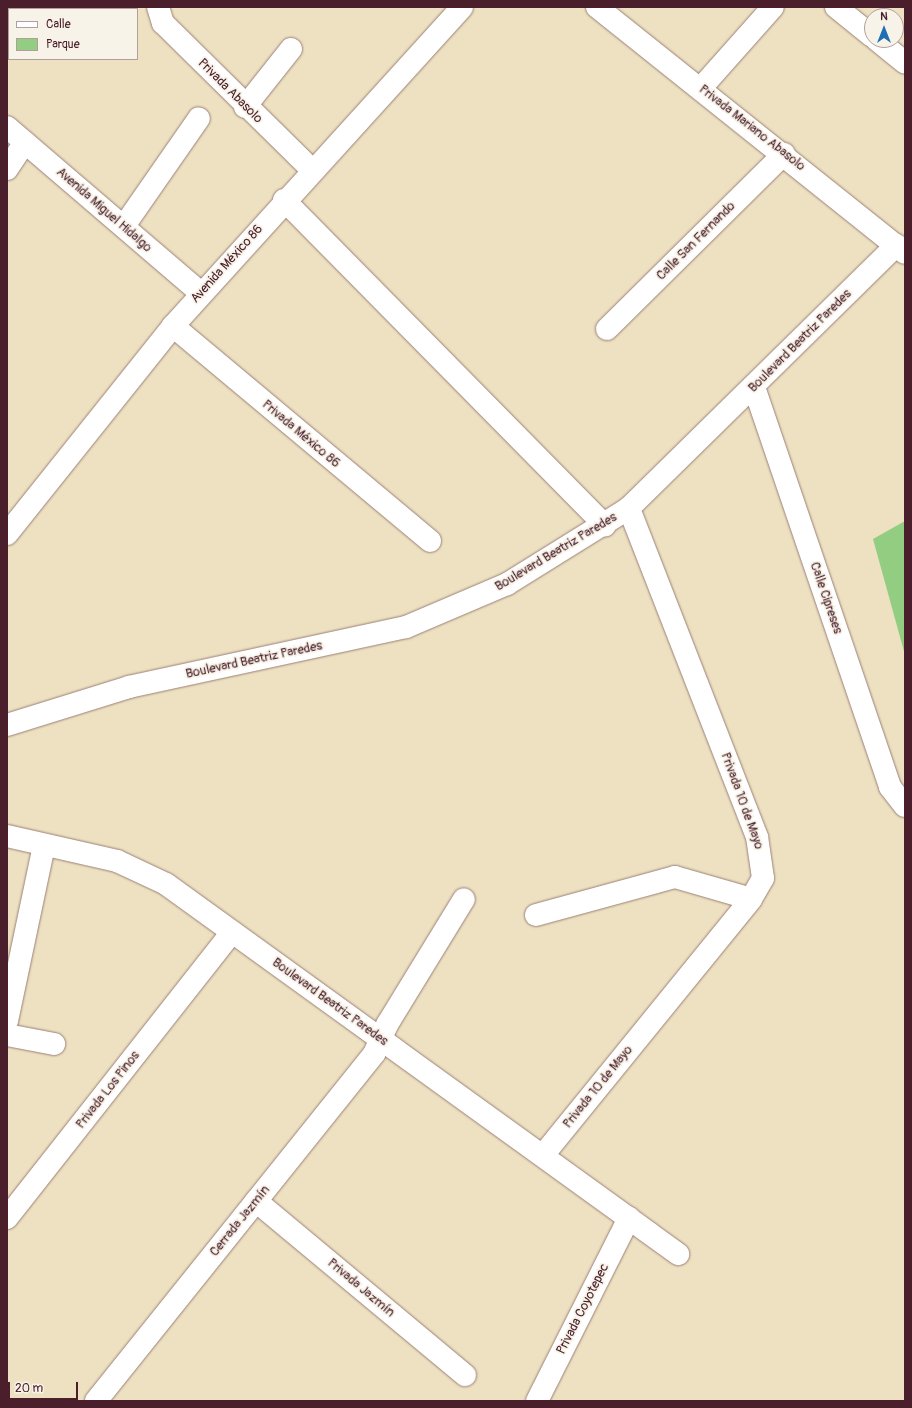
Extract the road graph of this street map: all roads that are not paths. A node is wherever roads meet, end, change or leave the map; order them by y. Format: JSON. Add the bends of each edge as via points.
{"nodes":[{"id":1,"x":158,"y":7,"type":"edge"},
{"id":2,"x":462,"y":7,"type":"edge"},
{"id":3,"x":597,"y":7,"type":"edge"},
{"id":4,"x":772,"y":7,"type":"edge"},
{"id":5,"x":836,"y":7,"type":"edge"},
{"id":6,"x":864,"y":30,"type":"edge"},
{"id":7,"x":887,"y":48,"type":"edge"},
{"id":8,"x":291,"y":49,"type":"dead end"},
{"id":9,"x":905,"y":62,"type":"edge"},
{"id":10,"x":701,"y":88,"type":"junction"},
{"id":11,"x":245,"y":107,"type":"junction"},
{"id":12,"x":199,"y":118,"type":"dead end"},
{"id":13,"x":7,"y":127,"type":"edge"},
{"id":14,"x":25,"y":142,"type":"junction"},
{"id":15,"x":784,"y":154,"type":"junction"},
{"id":16,"x":7,"y":169,"type":"edge"},
{"id":17,"x":312,"y":170,"type":"junction"},
{"id":18,"x":284,"y":200,"type":"junction"},
{"id":19,"x":124,"y":226,"type":"junction"},
{"id":20,"x":901,"y":249,"type":"edge"},
{"id":21,"x":201,"y":294,"type":"junction"},
{"id":22,"x":172,"y":326,"type":"junction"},
{"id":23,"x":607,"y":329,"type":"dead end"},
{"id":24,"x":754,"y":387,"type":"junction"},
{"id":25,"x":629,"y":508,"type":"junction"},
{"id":26,"x":605,"y":525,"type":"junction"},
{"id":27,"x":7,"y":534,"type":"edge"},
{"id":28,"x":430,"y":541,"type":"dead end"},
{"id":29,"x":7,"y":724,"type":"edge"},
{"id":30,"x":905,"y":806,"type":"edge"},
{"id":31,"x":7,"y":836,"type":"edge"},
{"id":32,"x":44,"y":845,"type":"junction"},
{"id":33,"x":464,"y":899,"type":"dead end"},
{"id":34,"x":751,"y":899,"type":"junction"},
{"id":35,"x":536,"y":915,"type":"dead end"},
{"id":36,"x":232,"y":932,"type":"junction"},
{"id":37,"x":7,"y":1020,"type":"edge"},
{"id":38,"x":7,"y":1034,"type":"edge"},
{"id":39,"x":383,"y":1040,"type":"junction"},
{"id":40,"x":54,"y":1044,"type":"dead end"},
{"id":41,"x":544,"y":1154,"type":"junction"},
{"id":42,"x":256,"y":1201,"type":"junction"},
{"id":43,"x":7,"y":1218,"type":"edge"},
{"id":44,"x":629,"y":1218,"type":"junction"},
{"id":45,"x":678,"y":1254,"type":"dead end"},
{"id":46,"x":465,"y":1375,"type":"dead end"},
{"id":47,"x":96,"y":1401,"type":"edge"},
{"id":48,"x":537,"y":1401,"type":"edge"}],
"edges":[{"from":1,"to":11,"type":"street","name":"Privada Abasolo","via":[[163,23]]},
{"from":2,"to":17,"type":"street","name":"Avenida México 86"},
{"from":3,"to":10,"type":"street","name":"Privada Mariano Abasolo"},
{"from":4,"to":10,"type":"street"},
{"from":5,"to":6,"type":"street"},
{"from":7,"to":9,"type":"street"},
{"from":8,"to":11,"type":"street"},
{"from":10,"to":15,"type":"street","name":"Privada Mariano Abasolo"},
{"from":11,"to":17,"type":"street","name":"Privada Abasolo"},
{"from":12,"to":19,"type":"street"},
{"from":13,"to":14,"type":"street","name":"Avenida Miguel Hidalgo"},
{"from":14,"to":16,"type":"street"},
{"from":14,"to":19,"type":"street","name":"Avenida Miguel Hidalgo"},
{"from":15,"to":20,"type":"street","name":"Privada Mariano Abasolo"},
{"from":15,"to":23,"type":"street","name":"Calle San Fernando"},
{"from":17,"to":18,"type":"street","name":"Avenida México 86"},
{"from":18,"to":21,"type":"street","name":"Avenida México 86"},
{"from":18,"to":26,"type":"street"},
{"from":19,"to":21,"type":"street","name":"Avenida Miguel Hidalgo"},
{"from":20,"to":24,"type":"street","name":"Boulevard Beatriz Paredes"},
{"from":21,"to":22,"type":"street","name":"Avenida México 86"},
{"from":22,"to":27,"type":"street","name":"Avenida México 86"},
{"from":22,"to":28,"type":"street","name":"Privada México 86"},
{"from":24,"to":25,"type":"street","name":"Boulevard Beatriz Paredes"},
{"from":24,"to":30,"type":"street","name":"Calle Cipreses","via":[[890,787]]},
{"from":25,"to":26,"type":"street","name":"Boulevard Beatriz Paredes"},
{"from":25,"to":34,"type":"street","name":"Privada 10 de Mayo","via":[[757,837],[763,878]]},
{"from":26,"to":29,"type":"street","name":"Boulevard Beatriz Paredes","via":[[507,584],[406,627],[129,687]]},
{"from":31,"to":32,"type":"street","name":"Boulevard Beatriz Paredes"},
{"from":32,"to":36,"type":"street","name":"Boulevard Beatriz Paredes","via":[[144,871]]},
{"from":32,"to":37,"type":"street"},
{"from":33,"to":39,"type":"street","via":[[388,1023]]},
{"from":34,"to":35,"type":"street","via":[[675,877]]},
{"from":34,"to":41,"type":"street","name":"Privada 10 de Mayo"},
{"from":36,"to":39,"type":"street","name":"Boulevard Beatriz Paredes"},
{"from":36,"to":43,"type":"street","name":"Privada Los Pinos"},
{"from":38,"to":40,"type":"street"},
{"from":39,"to":41,"type":"street","name":"Boulevard Beatriz Paredes"},
{"from":39,"to":42,"type":"street","name":"Cerrada Jazmín"},
{"from":41,"to":44,"type":"street","name":"Boulevard Beatriz Paredes"},
{"from":42,"to":46,"type":"street","name":"Privada Jazmín"},
{"from":42,"to":47,"type":"street","name":"Cerrada Jazmín"},
{"from":44,"to":45,"type":"street","name":"Boulevard Beatriz Paredes"},
{"from":44,"to":48,"type":"street","name":"Privada Coyotepec"}]}
